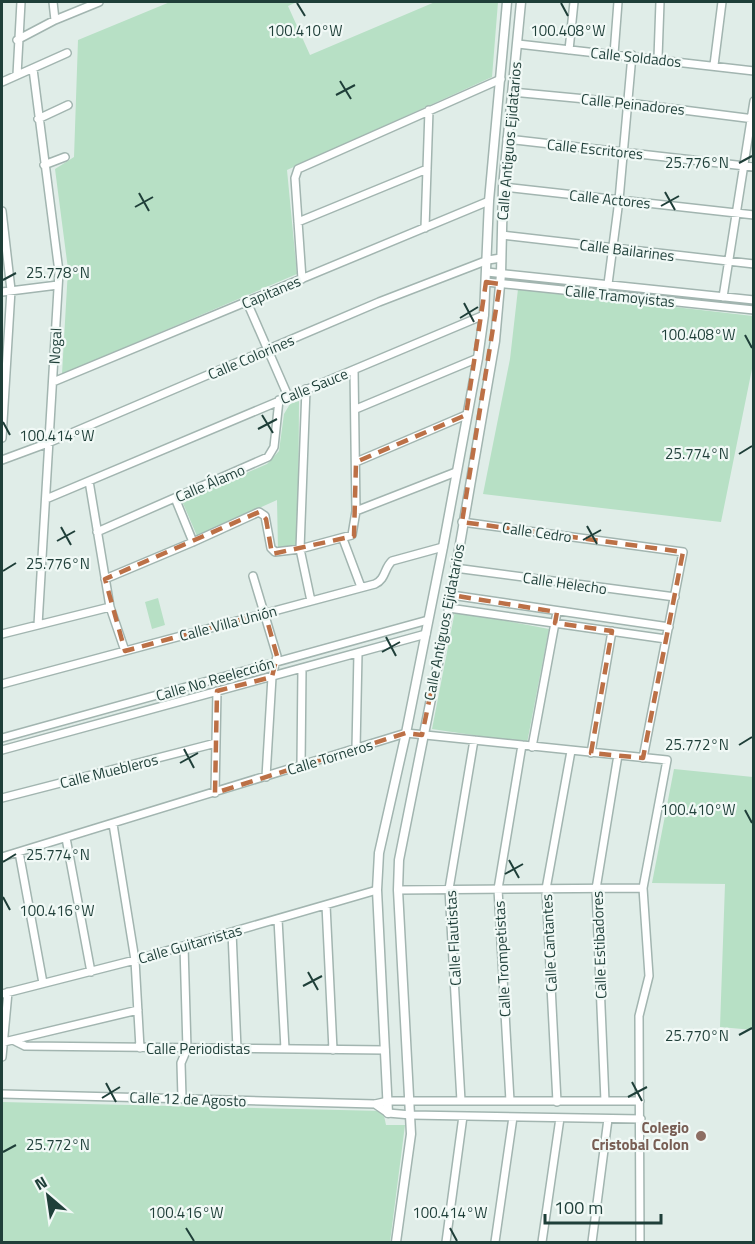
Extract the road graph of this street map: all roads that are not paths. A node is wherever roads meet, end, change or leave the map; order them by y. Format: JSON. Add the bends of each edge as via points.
{"nodes":[{"id":1,"x":21,"y":2,"type":"edge"},
{"id":2,"x":52,"y":2,"type":"edge"},
{"id":3,"x":99,"y":2,"type":"edge"},
{"id":4,"x":507,"y":2,"type":"edge"},
{"id":5,"x":521,"y":2,"type":"edge"},
{"id":6,"x":574,"y":2,"type":"edge"},
{"id":7,"x":618,"y":2,"type":"edge"},
{"id":8,"x":660,"y":2,"type":"edge"},
{"id":9,"x":722,"y":2,"type":"edge"},
{"id":10,"x":55,"y":20,"type":"junction"},
{"id":11,"x":17,"y":40,"type":"junction"},
{"id":12,"x":518,"y":44,"type":"junction"},
{"id":13,"x":569,"y":50,"type":"junction"},
{"id":14,"x":67,"y":53,"type":"dead end"},
{"id":15,"x":614,"y":54,"type":"junction"},
{"id":16,"x":632,"y":56,"type":"junction"},
{"id":17,"x":658,"y":58,"type":"junction"},
{"id":18,"x":714,"y":65,"type":"junction"},
{"id":19,"x":33,"y":69,"type":"junction"},
{"id":20,"x":753,"y":70,"type":"edge"},
{"id":21,"x":17,"y":75,"type":"junction"},
{"id":22,"x":501,"y":79,"type":"junction"},
{"id":23,"x":2,"y":82,"type":"edge"},
{"id":24,"x":512,"y":92,"type":"junction"},
{"id":25,"x":753,"y":101,"type":"edge"},
{"id":26,"x":628,"y":103,"type":"junction"},
{"id":27,"x":68,"y":105,"type":"dead end"},
{"id":28,"x":429,"y":110,"type":"junction"},
{"id":29,"x":38,"y":119,"type":"junction"},
{"id":30,"x":752,"y":119,"type":"edge"},
{"id":31,"x":507,"y":139,"type":"junction"},
{"id":32,"x":623,"y":152,"type":"junction"},
{"id":33,"x":65,"y":157,"type":"dead end"},
{"id":34,"x":44,"y":165,"type":"junction"},
{"id":35,"x":743,"y":166,"type":"junction"},
{"id":36,"x":753,"y":167,"type":"edge"},
{"id":37,"x":427,"y":169,"type":"junction"},
{"id":38,"x":503,"y":187,"type":"junction"},
{"id":39,"x":619,"y":200,"type":"junction"},
{"id":40,"x":489,"y":201,"type":"junction"},
{"id":41,"x":2,"y":211,"type":"edge"},
{"id":42,"x":736,"y":214,"type":"junction"},
{"id":43,"x":753,"y":215,"type":"edge"},
{"id":44,"x":298,"y":222,"type":"junction"},
{"id":45,"x":425,"y":228,"type":"junction"},
{"id":46,"x":502,"y":235,"type":"junction"},
{"id":47,"x":613,"y":249,"type":"junction"},
{"id":48,"x":501,"y":258,"type":"junction"},
{"id":49,"x":488,"y":260,"type":"junction"},
{"id":50,"x":728,"y":262,"type":"junction"},
{"id":51,"x":753,"y":264,"type":"edge"},
{"id":52,"x":487,"y":272,"type":"junction"},
{"id":53,"x":501,"y":274,"type":"junction"},
{"id":54,"x":302,"y":279,"type":"junction"},
{"id":55,"x":486,"y":282,"type":"junction"},
{"id":56,"x":500,"y":284,"type":"junction"},
{"id":57,"x":608,"y":284,"type":"junction"},
{"id":58,"x":58,"y":285,"type":"junction"},
{"id":59,"x":11,"y":290,"type":"junction"},
{"id":60,"x":2,"y":292,"type":"edge"},
{"id":61,"x":723,"y":297,"type":"junction"},
{"id":62,"x":753,"y":300,"type":"edge"},
{"id":63,"x":10,"y":302,"type":"junction"},
{"id":64,"x":247,"y":302,"type":"junction"},
{"id":65,"x":2,"y":303,"type":"edge"},
{"id":66,"x":753,"y":310,"type":"edge"},
{"id":67,"x":484,"y":315,"type":"junction"},
{"id":68,"x":268,"y":351,"type":"junction"},
{"id":69,"x":478,"y":358,"type":"junction"},
{"id":70,"x":354,"y":370,"type":"junction"},
{"id":71,"x":53,"y":382,"type":"junction"},
{"id":72,"x":306,"y":389,"type":"junction"},
{"id":73,"x":288,"y":396,"type":"junction"},
{"id":74,"x":279,"y":400,"type":"junction"},
{"id":75,"x":3,"y":408,"type":"edge"},
{"id":76,"x":356,"y":409,"type":"junction"},
{"id":77,"x":466,"y":415,"type":"junction"},
{"id":78,"x":2,"y":438,"type":"edge"},
{"id":79,"x":48,"y":443,"type":"junction"},
{"id":80,"x":2,"y":460,"type":"edge"},
{"id":81,"x":356,"y":462,"type":"junction"},
{"id":82,"x":456,"y":472,"type":"junction"},
{"id":83,"x":88,"y":482,"type":"junction"},
{"id":84,"x":175,"y":498,"type":"junction"},
{"id":85,"x":46,"y":500,"type":"junction"},
{"id":86,"x":356,"y":512,"type":"junction"},
{"id":87,"x":462,"y":522,"type":"junction"},
{"id":88,"x":97,"y":532,"type":"junction"},
{"id":89,"x":343,"y":539,"type":"junction"},
{"id":90,"x":193,"y":542,"type":"junction"},
{"id":91,"x":443,"y":547,"type":"junction"},
{"id":92,"x":300,"y":549,"type":"junction"},
{"id":93,"x":455,"y":568,"type":"junction"},
{"id":94,"x":253,"y":576,"type":"dead end"},
{"id":95,"x":105,"y":579,"type":"junction"},
{"id":96,"x":361,"y":587,"type":"junction"},
{"id":97,"x":451,"y":595,"type":"junction"},
{"id":98,"x":675,"y":597,"type":"junction"},
{"id":99,"x":311,"y":601,"type":"junction"},
{"id":100,"x":110,"y":607,"type":"junction"},
{"id":101,"x":449,"y":608,"type":"junction"},
{"id":102,"x":557,"y":612,"type":"junction"},
{"id":103,"x":264,"y":613,"type":"junction"},
{"id":104,"x":429,"y":620,"type":"junction"},
{"id":105,"x":555,"y":623,"type":"junction"},
{"id":106,"x":38,"y":625,"type":"junction"},
{"id":107,"x":669,"y":627,"type":"junction"},
{"id":108,"x":612,"y":631,"type":"junction"},
{"id":109,"x":2,"y":634,"type":"edge"},
{"id":110,"x":426,"y":634,"type":"junction"},
{"id":111,"x":666,"y":639,"type":"junction"},
{"id":112,"x":125,"y":651,"type":"junction"},
{"id":113,"x":358,"y":653,"type":"junction"},
{"id":114,"x":276,"y":662,"type":"junction"},
{"id":115,"x":302,"y":668,"type":"junction"},
{"id":116,"x":272,"y":677,"type":"junction"},
{"id":117,"x":2,"y":684,"type":"edge"},
{"id":118,"x":217,"y":692,"type":"junction"},
{"id":119,"x":406,"y":734,"type":"junction"},
{"id":120,"x":422,"y":735,"type":"junction"},
{"id":121,"x":2,"y":738,"type":"edge"},
{"id":122,"x":474,"y":741,"type":"junction"},
{"id":123,"x":216,"y":743,"type":"junction"},
{"id":124,"x":522,"y":745,"type":"junction"},
{"id":125,"x":532,"y":747,"type":"junction"},
{"id":126,"x":356,"y":749,"type":"junction"},
{"id":127,"x":2,"y":750,"type":"edge"},
{"id":128,"x":571,"y":751,"type":"junction"},
{"id":129,"x":591,"y":753,"type":"junction"},
{"id":130,"x":618,"y":755,"type":"junction"},
{"id":131,"x":643,"y":758,"type":"junction"},
{"id":132,"x":301,"y":766,"type":"junction"},
{"id":133,"x":266,"y":777,"type":"junction"},
{"id":134,"x":215,"y":793,"type":"junction"},
{"id":135,"x":2,"y":798,"type":"edge"},
{"id":136,"x":113,"y":824,"type":"junction"},
{"id":137,"x":66,"y":838,"type":"junction"},
{"id":138,"x":19,"y":852,"type":"junction"},
{"id":139,"x":2,"y":857,"type":"edge"},
{"id":140,"x":449,"y":888,"type":"junction"},
{"id":141,"x":644,"y":888,"type":"junction"},
{"id":142,"x":498,"y":889,"type":"junction"},
{"id":143,"x":546,"y":889,"type":"junction"},
{"id":144,"x":596,"y":889,"type":"junction"},
{"id":145,"x":377,"y":890,"type":"junction"},
{"id":146,"x":398,"y":890,"type":"junction"},
{"id":147,"x":326,"y":905,"type":"junction"},
{"id":148,"x":278,"y":919,"type":"junction"},
{"id":149,"x":232,"y":932,"type":"junction"},
{"id":150,"x":184,"y":946,"type":"junction"},
{"id":151,"x":135,"y":960,"type":"junction"},
{"id":152,"x":91,"y":972,"type":"junction"},
{"id":153,"x":43,"y":983,"type":"junction"},
{"id":154,"x":5,"y":993,"type":"edge"},
{"id":155,"x":138,"y":1010,"type":"junction"},
{"id":156,"x":13,"y":1040,"type":"junction"},
{"id":157,"x":4,"y":1042,"type":"junction"},
{"id":158,"x":140,"y":1048,"type":"junction"},
{"id":159,"x":187,"y":1049,"type":"junction"},
{"id":160,"x":237,"y":1049,"type":"junction"},
{"id":161,"x":285,"y":1049,"type":"junction"},
{"id":162,"x":333,"y":1050,"type":"junction"},
{"id":163,"x":385,"y":1050,"type":"junction"},
{"id":164,"x":2,"y":1057,"type":"edge"},
{"id":165,"x":2,"y":1094,"type":"edge"},
{"id":166,"x":182,"y":1098,"type":"junction"},
{"id":167,"x":388,"y":1101,"type":"junction"},
{"id":168,"x":410,"y":1101,"type":"junction"},
{"id":169,"x":461,"y":1101,"type":"junction"},
{"id":170,"x":510,"y":1101,"type":"junction"},
{"id":171,"x":605,"y":1101,"type":"junction"},
{"id":172,"x":640,"y":1101,"type":"junction"},
{"id":173,"x":557,"y":1102,"type":"junction"},
{"id":174,"x":375,"y":1104,"type":"junction"},
{"id":175,"x":388,"y":1113,"type":"junction"},
{"id":176,"x":411,"y":1115,"type":"junction"},
{"id":177,"x":464,"y":1116,"type":"junction"},
{"id":178,"x":513,"y":1117,"type":"junction"},
{"id":179,"x":560,"y":1118,"type":"junction"},
{"id":180,"x":608,"y":1119,"type":"junction"},
{"id":181,"x":640,"y":1119,"type":"junction"},
{"id":182,"x":396,"y":1242,"type":"edge"},
{"id":183,"x":446,"y":1242,"type":"edge"},
{"id":184,"x":495,"y":1242,"type":"edge"},
{"id":185,"x":542,"y":1242,"type":"edge"},
{"id":186,"x":592,"y":1242,"type":"edge"},
{"id":187,"x":640,"y":1242,"type":"edge"}],
"edges":[{"from":1,"to":11,"type":"street"},
{"from":2,"to":10,"type":"street"},
{"from":3,"to":10,"type":"street"},
{"from":4,"to":22,"type":"street","name":"Calle Antiguos Ejidatarios"},
{"from":5,"to":12,"type":"street","name":"Calle Antiguos Ejidatarios"},
{"from":6,"to":13,"type":"street"},
{"from":7,"to":15,"type":"street"},
{"from":8,"to":17,"type":"street"},
{"from":9,"to":18,"type":"street"},
{"from":10,"to":11,"type":"street"},
{"from":11,"to":21,"type":"street"},
{"from":12,"to":13,"type":"street","name":"Calle Soldados"},
{"from":12,"to":24,"type":"street","name":"Calle Antiguos Ejidatarios"},
{"from":13,"to":15,"type":"street","name":"Calle Soldados"},
{"from":14,"to":19,"type":"street"},
{"from":15,"to":16,"type":"street","name":"Calle Soldados"},
{"from":16,"to":17,"type":"street","name":"Calle Soldados"},
{"from":16,"to":26,"type":"street"},
{"from":17,"to":18,"type":"street","name":"Calle Soldados"},
{"from":18,"to":20,"type":"street","name":"Calle Soldados"},
{"from":19,"to":21,"type":"street"},
{"from":19,"to":29,"type":"street","name":"Nogal"},
{"from":21,"to":23,"type":"street"},
{"from":22,"to":28,"type":"street"},
{"from":22,"to":40,"type":"street","name":"Calle Antiguos Ejidatarios"},
{"from":24,"to":26,"type":"street","name":"Calle Peinadores"},
{"from":24,"to":31,"type":"street","name":"Calle Antiguos Ejidatarios"},
{"from":25,"to":30,"type":"street"},
{"from":26,"to":30,"type":"street","name":"Calle Peinadores"},
{"from":26,"to":32,"type":"street"},
{"from":27,"to":29,"type":"street"},
{"from":28,"to":37,"type":"street"},
{"from":28,"to":44,"type":"street","via":[[304,165],[295,173]]},
{"from":29,"to":34,"type":"street","name":"Nogal"},
{"from":30,"to":35,"type":"street"},
{"from":31,"to":32,"type":"street","name":"Calle Escritores"},
{"from":31,"to":38,"type":"street","name":"Calle Antiguos Ejidatarios"},
{"from":32,"to":35,"type":"street","name":"Calle Escritores"},
{"from":32,"to":39,"type":"street"},
{"from":33,"to":34,"type":"street"},
{"from":34,"to":58,"type":"street","name":"Nogal","via":[[58,259]]},
{"from":35,"to":36,"type":"street","name":"Calle Escritores"},
{"from":35,"to":42,"type":"street"},
{"from":37,"to":44,"type":"street"},
{"from":37,"to":45,"type":"street"},
{"from":38,"to":39,"type":"street","name":"Calle Actores"},
{"from":38,"to":46,"type":"street","name":"Calle Antiguos Ejidatarios"},
{"from":39,"to":42,"type":"street","name":"Calle Actores"},
{"from":39,"to":47,"type":"street"},
{"from":40,"to":45,"type":"street","name":"Capitanes"},
{"from":40,"to":49,"type":"street","name":"Calle Antiguos Ejidatarios"},
{"from":41,"to":59,"type":"street"},
{"from":42,"to":43,"type":"street","name":"Calle Actores"},
{"from":42,"to":50,"type":"street"},
{"from":44,"to":54,"type":"street"},
{"from":45,"to":54,"type":"street","name":"Capitanes"},
{"from":46,"to":47,"type":"street","name":"Calle Bailarines"},
{"from":46,"to":48,"type":"street","name":"Calle Antiguos Ejidatarios"},
{"from":47,"to":50,"type":"street","name":"Calle Bailarines"},
{"from":47,"to":57,"type":"street"},
{"from":48,"to":49,"type":"street","name":"Calle Colorines"},
{"from":48,"to":53,"type":"street","name":"Calle Antiguos Ejidatarios"},
{"from":49,"to":52,"type":"street","name":"Calle Antiguos Ejidatarios"},
{"from":49,"to":68,"type":"street","name":"Calle Colorines"},
{"from":50,"to":51,"type":"street","name":"Calle Bailarines"},
{"from":50,"to":61,"type":"street"},
{"from":52,"to":53,"type":"street","name":"Calle Tramoyistas"},
{"from":52,"to":55,"type":"street","name":"Calle Antiguos Ejidatarios"},
{"from":53,"to":56,"type":"street","name":"Calle Antiguos Ejidatarios"},
{"from":53,"to":57,"type":"street","name":"Calle Tramoyistas"},
{"from":54,"to":64,"type":"street","name":"Capitanes"},
{"from":55,"to":56,"type":"street","name":"Calle Tramoyistas"},
{"from":55,"to":67,"type":"street","name":"Calle Antiguos Ejidatarios"},
{"from":56,"to":66,"type":"street","name":"Calle Tramoyistas"},
{"from":56,"to":87,"type":"street","name":"Calle Antiguos Ejidatarios","via":[[495,341]]},
{"from":57,"to":61,"type":"street","name":"Calle Tramoyistas"},
{"from":58,"to":59,"type":"street"},
{"from":58,"to":71,"type":"street","name":"Nogal"},
{"from":59,"to":60,"type":"street"},
{"from":59,"to":63,"type":"street"},
{"from":61,"to":62,"type":"street","name":"Calle Tramoyistas"},
{"from":63,"to":65,"type":"street"},
{"from":63,"to":75,"type":"street"},
{"from":64,"to":68,"type":"street"},
{"from":64,"to":71,"type":"street","name":"Capitanes"},
{"from":67,"to":69,"type":"street","name":"Calle Antiguos Ejidatarios"},
{"from":67,"to":70,"type":"street","name":"Calle Sauce"},
{"from":68,"to":73,"type":"street"},
{"from":68,"to":79,"type":"street","name":"Calle Colorines"},
{"from":69,"to":76,"type":"street"},
{"from":69,"to":77,"type":"street","name":"Calle Antiguos Ejidatarios"},
{"from":70,"to":72,"type":"street","name":"Calle Sauce"},
{"from":70,"to":76,"type":"street"},
{"from":71,"to":79,"type":"street","name":"Nogal"},
{"from":72,"to":73,"type":"street","name":"Calle Sauce"},
{"from":72,"to":92,"type":"street"},
{"from":73,"to":74,"type":"street","name":"Calle Sauce"},
{"from":74,"to":83,"type":"street","name":"Calle Sauce"},
{"from":74,"to":84,"type":"street","name":"Calle Álamo","via":[[274,447],[268,457]]},
{"from":75,"to":78,"type":"street"},
{"from":76,"to":81,"type":"street"},
{"from":77,"to":81,"type":"street"},
{"from":77,"to":82,"type":"street","name":"Calle Antiguos Ejidatarios"},
{"from":79,"to":80,"type":"street","name":"Calle Colorines"},
{"from":79,"to":85,"type":"street","name":"Nogal"},
{"from":81,"to":86,"type":"street"},
{"from":82,"to":86,"type":"street"},
{"from":82,"to":91,"type":"street","name":"Calle Antiguos Ejidatarios"},
{"from":83,"to":85,"type":"street","name":"Calle Sauce"},
{"from":83,"to":88,"type":"street"},
{"from":84,"to":88,"type":"street","name":"Calle Álamo"},
{"from":84,"to":90,"type":"street"},
{"from":85,"to":106,"type":"street","name":"Nogal"},
{"from":86,"to":89,"type":"street","via":[[354,533]]},
{"from":87,"to":93,"type":"street","name":"Calle Antiguos Ejidatarios"},
{"from":87,"to":98,"type":"street","name":"Calle Cedro","via":[[683,552]]},
{"from":88,"to":95,"type":"street"},
{"from":89,"to":92,"type":"street"},
{"from":89,"to":96,"type":"street"},
{"from":90,"to":92,"type":"street","via":[[259,512],[266,519],[275,552]]},
{"from":90,"to":95,"type":"street"},
{"from":91,"to":96,"type":"street","name":"Calle Villa Unión","via":[[392,561],[382,580]]},
{"from":91,"to":104,"type":"street","name":"Calle Antiguos Ejidatarios"},
{"from":92,"to":99,"type":"street"},
{"from":93,"to":97,"type":"street","name":"Calle Antiguos Ejidatarios"},
{"from":93,"to":98,"type":"street","name":"Calle Helecho"},
{"from":94,"to":103,"type":"street"},
{"from":95,"to":100,"type":"street"},
{"from":96,"to":99,"type":"street","name":"Calle Villa Unión"},
{"from":97,"to":101,"type":"street","name":"Calle Antiguos Ejidatarios"},
{"from":97,"to":102,"type":"street"},
{"from":98,"to":107,"type":"street"},
{"from":99,"to":103,"type":"street","name":"Calle Villa Unión"},
{"from":100,"to":106,"type":"street"},
{"from":100,"to":112,"type":"street"},
{"from":101,"to":105,"type":"street"},
{"from":101,"to":120,"type":"street","name":"Calle Antiguos Ejidatarios"},
{"from":102,"to":105,"type":"street"},
{"from":102,"to":107,"type":"street"},
{"from":103,"to":112,"type":"street","name":"Calle Villa Unión"},
{"from":103,"to":114,"type":"street","via":[[276,649]]},
{"from":104,"to":110,"type":"street","name":"Calle Antiguos Ejidatarios"},
{"from":104,"to":114,"type":"street","name":"Calle No Reelección"},
{"from":105,"to":108,"type":"street"},
{"from":105,"to":125,"type":"street"},
{"from":106,"to":109,"type":"street"},
{"from":107,"to":111,"type":"street"},
{"from":108,"to":111,"type":"street"},
{"from":108,"to":129,"type":"street"},
{"from":110,"to":113,"type":"street","name":"Calle No Reelección"},
{"from":110,"to":119,"type":"street","name":"Calle Antiguos Ejidatarios"},
{"from":111,"to":131,"type":"street"},
{"from":112,"to":117,"type":"street","name":"Calle Villa Unión"},
{"from":113,"to":115,"type":"street","name":"Calle No Reelección"},
{"from":113,"to":126,"type":"street"},
{"from":114,"to":116,"type":"street"},
{"from":114,"to":121,"type":"street","name":"Calle No Reelección"},
{"from":115,"to":116,"type":"street","name":"Calle No Reelección"},
{"from":115,"to":132,"type":"street"},
{"from":116,"to":118,"type":"street","name":"Calle No Reelección"},
{"from":116,"to":133,"type":"street"},
{"from":118,"to":123,"type":"street"},
{"from":118,"to":127,"type":"street","name":"Calle No Reelección"},
{"from":119,"to":120,"type":"street","name":"Calle Torneros"},
{"from":119,"to":126,"type":"street","name":"Calle Torneros"},
{"from":119,"to":145,"type":"street","name":"Calle Antiguos Ejidatarios","via":[[378,853]]},
{"from":120,"to":122,"type":"street","name":"Calle Torneros"},
{"from":120,"to":146,"type":"street","name":"Calle Antiguos Ejidatarios","via":[[399,860]]},
{"from":122,"to":124,"type":"street","name":"Calle Torneros"},
{"from":122,"to":140,"type":"street","name":"Calle Flautistas"},
{"from":123,"to":134,"type":"street"},
{"from":123,"to":135,"type":"street","name":"Calle Muebleros"},
{"from":124,"to":125,"type":"street","name":"Calle Torneros"},
{"from":124,"to":142,"type":"street","name":"Calle Trompetistas"},
{"from":125,"to":128,"type":"street","name":"Calle Torneros"},
{"from":126,"to":132,"type":"street","name":"Calle Torneros"},
{"from":128,"to":129,"type":"street","name":"Calle Torneros"},
{"from":128,"to":143,"type":"street","name":"Calle Cantantes"},
{"from":129,"to":130,"type":"street","name":"Calle Torneros"},
{"from":130,"to":131,"type":"street","name":"Calle Torneros"},
{"from":130,"to":144,"type":"street","name":"Calle Estibadores"},
{"from":131,"to":141,"type":"street","name":"Calle Torneros","via":[[668,760]]},
{"from":132,"to":133,"type":"street","name":"Calle Torneros"},
{"from":133,"to":134,"type":"street","name":"Calle Torneros"},
{"from":134,"to":136,"type":"street","name":"Calle Torneros"},
{"from":136,"to":137,"type":"street","name":"Calle Torneros"},
{"from":136,"to":151,"type":"street"},
{"from":137,"to":138,"type":"street","name":"Calle Torneros"},
{"from":137,"to":152,"type":"street"},
{"from":138,"to":139,"type":"street","name":"Calle Torneros"},
{"from":138,"to":153,"type":"street"},
{"from":140,"to":142,"type":"street"},
{"from":140,"to":146,"type":"street"},
{"from":140,"to":169,"type":"street","name":"Calle Flautistas"},
{"from":141,"to":144,"type":"street"},
{"from":141,"to":172,"type":"street","via":[[649,976],[639,1010]]},
{"from":142,"to":143,"type":"street"},
{"from":142,"to":170,"type":"street","name":"Calle Trompetistas"},
{"from":143,"to":144,"type":"street"},
{"from":143,"to":173,"type":"street","name":"Calle Cantantes"},
{"from":144,"to":171,"type":"street","name":"Calle Estibadores"},
{"from":145,"to":147,"type":"street","name":"Calle Guitarristas"},
{"from":145,"to":163,"type":"street","name":"Calle Antiguos Ejidatarios"},
{"from":146,"to":168,"type":"street","name":"Calle Antiguos Ejidatarios"},
{"from":147,"to":148,"type":"street","name":"Calle Guitarristas"},
{"from":147,"to":162,"type":"street"},
{"from":148,"to":149,"type":"street","name":"Calle Guitarristas"},
{"from":148,"to":161,"type":"street"},
{"from":149,"to":150,"type":"street","name":"Calle Guitarristas"},
{"from":149,"to":160,"type":"street"},
{"from":150,"to":151,"type":"street","name":"Calle Guitarristas"},
{"from":150,"to":159,"type":"street"},
{"from":151,"to":152,"type":"street","name":"Calle Guitarristas"},
{"from":151,"to":155,"type":"street"},
{"from":152,"to":153,"type":"street","name":"Calle Guitarristas"},
{"from":153,"to":154,"type":"street","name":"Calle Guitarristas"},
{"from":154,"to":157,"type":"street"},
{"from":155,"to":156,"type":"street"},
{"from":155,"to":158,"type":"street"},
{"from":156,"to":157,"type":"street"},
{"from":156,"to":158,"type":"street","name":"Calle Periodistas","via":[[25,1046]]},
{"from":157,"to":164,"type":"street"},
{"from":158,"to":159,"type":"street","name":"Calle Periodistas"},
{"from":159,"to":160,"type":"street","name":"Calle Periodistas"},
{"from":159,"to":166,"type":"street","via":[[181,1063]]},
{"from":160,"to":161,"type":"street","name":"Calle Periodistas"},
{"from":161,"to":162,"type":"street","name":"Calle Periodistas"},
{"from":162,"to":163,"type":"street","name":"Calle Periodistas"},
{"from":163,"to":167,"type":"street","name":"Calle Antiguos Ejidatarios"},
{"from":165,"to":166,"type":"street","name":"Calle 12 de Agosto"},
{"from":166,"to":174,"type":"street","name":"Calle 12 de Agosto"},
{"from":167,"to":168,"type":"street","name":"Calle 12 de Agosto"},
{"from":167,"to":174,"type":"street","name":"Calle 12 de Agosto"},
{"from":167,"to":175,"type":"street","name":"Calle Antiguos Ejidatarios"},
{"from":168,"to":169,"type":"street","name":"Calle 12 de Agosto"},
{"from":168,"to":176,"type":"street","name":"Calle Antiguos Ejidatarios"},
{"from":169,"to":170,"type":"street","name":"Calle 12 de Agosto"},
{"from":170,"to":173,"type":"street","name":"Calle 12 de Agosto"},
{"from":171,"to":172,"type":"street","name":"Calle 12 de Agosto"},
{"from":171,"to":173,"type":"street","name":"Calle 12 de Agosto"},
{"from":172,"to":181,"type":"street"},
{"from":174,"to":175,"type":"street"},
{"from":175,"to":176,"type":"street"},
{"from":176,"to":177,"type":"street"},
{"from":176,"to":182,"type":"street","name":"Calle Antiguos Ejidatarios"},
{"from":177,"to":178,"type":"street"},
{"from":177,"to":183,"type":"street"},
{"from":178,"to":179,"type":"street"},
{"from":178,"to":184,"type":"street"},
{"from":179,"to":180,"type":"street"},
{"from":179,"to":185,"type":"street"},
{"from":180,"to":181,"type":"street"},
{"from":180,"to":186,"type":"street"},
{"from":181,"to":187,"type":"street"}]}
